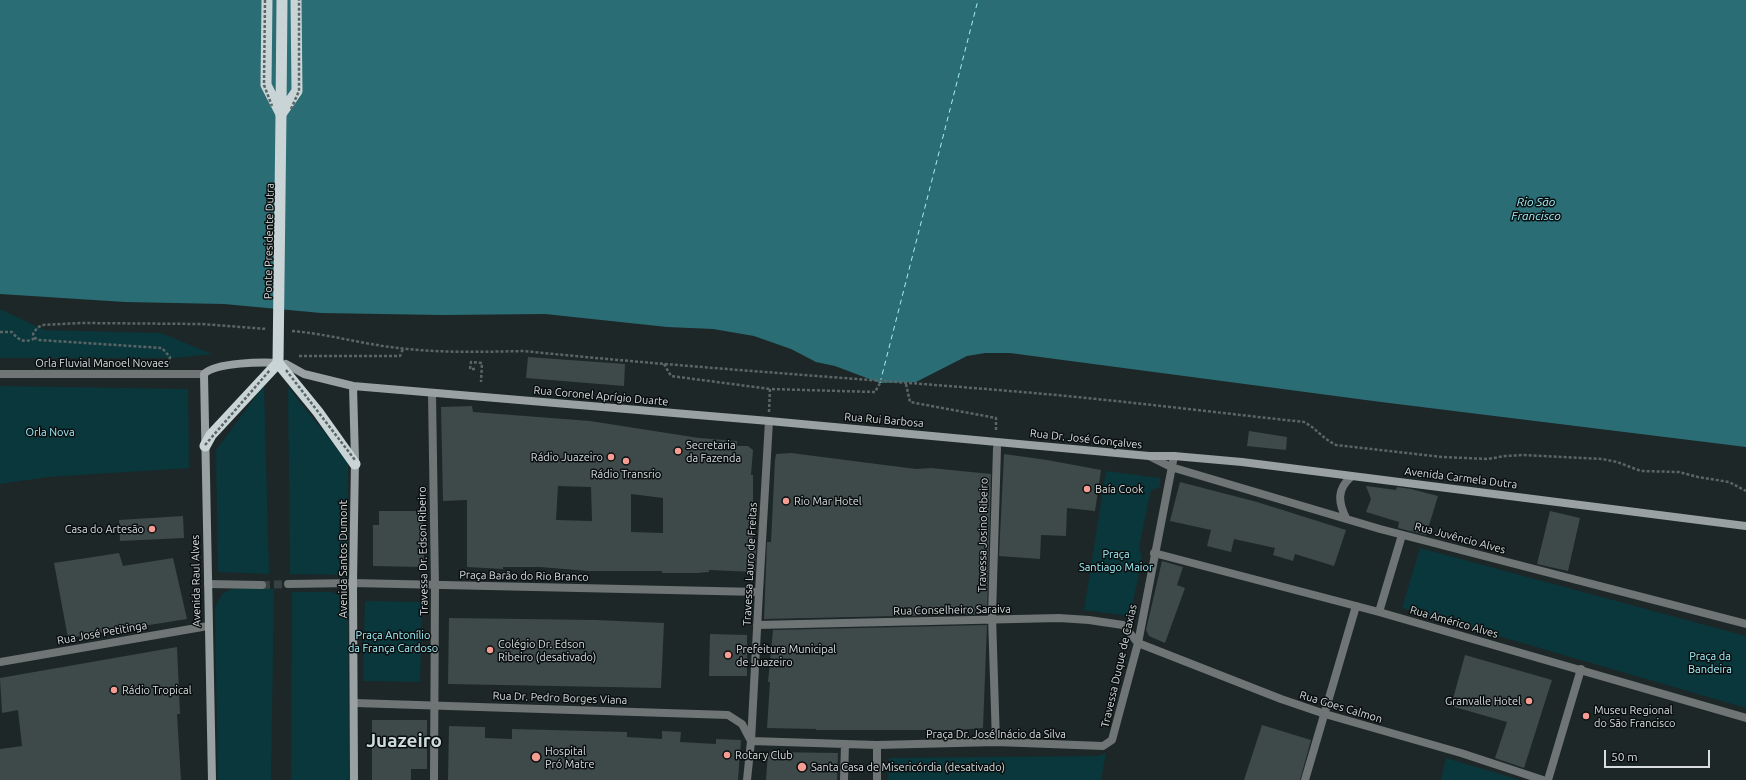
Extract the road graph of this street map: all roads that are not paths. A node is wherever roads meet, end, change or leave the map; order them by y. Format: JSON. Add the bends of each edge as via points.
{"nodes":[{"id":1,"x":267,"y":0,"type":"edge"},
{"id":2,"x":282,"y":0,"type":"edge"},
{"id":3,"x":297,"y":0,"type":"edge"},
{"id":4,"x":285,"y":112,"type":"junction"},
{"id":5,"x":281,"y":363,"type":"junction"},
{"id":6,"x":0,"y":374,"type":"edge"},
{"id":7,"x":203,"y":378,"type":"junction"},
{"id":8,"x":353,"y":386,"type":"junction"},
{"id":9,"x":432,"y":393,"type":"junction"},
{"id":10,"x":769,"y":421,"type":"junction"},
{"id":11,"x":997,"y":445,"type":"junction"},
{"id":12,"x":205,"y":446,"type":"junction"},
{"id":13,"x":1149,"y":456,"type":"junction"},
{"id":14,"x":1174,"y":456,"type":"junction"},
{"id":15,"x":355,"y":462,"type":"junction"},
{"id":16,"x":1172,"y":467,"type":"junction"},
{"id":17,"x":1351,"y":477,"type":"junction"},
{"id":18,"x":1346,"y":518,"type":"junction"},
{"id":19,"x":1746,"y":526,"type":"edge"},
{"id":20,"x":1402,"y":535,"type":"junction"},
{"id":21,"x":1154,"y":553,"type":"junction"},
{"id":22,"x":208,"y":584,"type":"junction"},
{"id":23,"x":262,"y":584,"type":"tunnel mouth"},
{"id":24,"x":288,"y":584,"type":"tunnel mouth"},
{"id":25,"x":353,"y":584,"type":"junction"},
{"id":26,"x":435,"y":586,"type":"junction"},
{"id":27,"x":759,"y":592,"type":"junction"},
{"id":28,"x":1356,"y":606,"type":"junction"},
{"id":29,"x":1379,"y":612,"type":"junction"},
{"id":30,"x":992,"y":620,"type":"junction"},
{"id":31,"x":1746,"y":624,"type":"edge"},
{"id":32,"x":757,"y":625,"type":"junction"},
{"id":33,"x":208,"y":626,"type":"junction"},
{"id":34,"x":1138,"y":643,"type":"junction"},
{"id":35,"x":0,"y":662,"type":"edge"},
{"id":36,"x":1581,"y":669,"type":"junction"},
{"id":37,"x":355,"y":703,"type":"junction"},
{"id":38,"x":434,"y":704,"type":"junction"},
{"id":39,"x":1326,"y":714,"type":"junction"},
{"id":40,"x":1746,"y":718,"type":"edge"},
{"id":41,"x":1112,"y":740,"type":"joint"},
{"id":42,"x":751,"y":741,"type":"junction"},
{"id":43,"x":996,"y":742,"type":"junction"},
{"id":44,"x":845,"y":744,"type":"junction"},
{"id":45,"x":877,"y":745,"type":"junction"},
{"id":46,"x":212,"y":780,"type":"edge"},
{"id":47,"x":354,"y":780,"type":"edge"},
{"id":48,"x":434,"y":780,"type":"edge"},
{"id":49,"x":747,"y":780,"type":"edge"},
{"id":50,"x":844,"y":780,"type":"edge"},
{"id":51,"x":877,"y":780,"type":"edge"},
{"id":52,"x":1305,"y":780,"type":"edge"},
{"id":53,"x":1543,"y":780,"type":"edge"},
{"id":54,"x":1548,"y":780,"type":"edge"}],
"edges":[{"from":1,"to":4,"type":"highway","bridge":true,"via":[[266,85]]},
{"from":2,"to":4,"type":"highway"},
{"from":3,"to":4,"type":"highway","bridge":true,"via":[[297,91]]},
{"from":4,"to":5,"type":"highway","bridge":true},
{"from":5,"to":7,"type":"main road","via":[[251,363],[215,368]]},
{"from":5,"to":8,"type":"main road","name":"Rua Coronel Aprígio Duarte","via":[[304,374]]},
{"from":5,"to":12,"type":"highway","bridge":true,"via":[[211,435]]},
{"from":5,"to":15,"type":"highway","bridge":true},
{"from":6,"to":7,"type":"street","name":"Orla Fluvial Manoel Novaes","via":[[158,374]]},
{"from":7,"to":12,"type":"main road","name":"Avenida Raul Alves"},
{"from":8,"to":9,"type":"main road","name":"Rua Coronel Aprígio Duarte"},
{"from":8,"to":15,"type":"main road","name":"Avenida Santos Dumont"},
{"from":9,"to":10,"type":"main road","name":"Rua Coronel Aprígio Duarte"},
{"from":9,"to":26,"type":"street","name":"Travessa Dr. Edson Ribeiro"},
{"from":10,"to":11,"type":"main road","name":"Rua Rui Barbosa"},
{"from":10,"to":27,"type":"street","name":"Travessa Lauro de Freitas"},
{"from":11,"to":13,"type":"main road","name":"Rua Dr. José Gonçalves"},
{"from":11,"to":30,"type":"street","name":"Travessa Josino Ribeiro"},
{"from":12,"to":22,"type":"main road","name":"Avenida Raul Alves"},
{"from":13,"to":14,"type":"main road","name":"Rua Dr. José Gonçalves"},
{"from":13,"to":16,"type":"street","name":"Rua Juvêncio Alves"},
{"from":14,"to":16,"type":"street","name":"Travessa Duque de Caxias"},
{"from":14,"to":17,"type":"main road","name":"Avenida Carmela Dutra","via":[[1242,462]]},
{"from":15,"to":25,"type":"main road","name":"Avenida Santos Dumont"},
{"from":16,"to":18,"type":"street","name":"Rua Juvêncio Alves"},
{"from":16,"to":21,"type":"street","name":"Travessa Duque de Caxias"},
{"from":17,"to":18,"type":"street","via":[[1342,486],[1340,497]]},
{"from":17,"to":19,"type":"main road","name":"Avenida Carmela Dutra"},
{"from":18,"to":20,"type":"street","name":"Rua Juvêncio Alves"},
{"from":20,"to":29,"type":"street"},
{"from":20,"to":31,"type":"street","name":"Rua Juvêncio Alves"},
{"from":21,"to":28,"type":"street","name":"Rua Américo Alves"},
{"from":21,"to":34,"type":"street","name":"Travessa Duque de Caxias"},
{"from":22,"to":23,"type":"street"},
{"from":22,"to":33,"type":"main road","name":"Avenida Raul Alves"},
{"from":24,"to":25,"type":"street","name":"Praça Barão do Rio Branco"},
{"from":25,"to":26,"type":"street","name":"Praça Barão do Rio Branco"},
{"from":25,"to":37,"type":"main road","name":"Avenida Santos Dumont"},
{"from":26,"to":27,"type":"street","name":"Praça Barão do Rio Branco"},
{"from":26,"to":38,"type":"street","name":"Travessa Dr. Edson Ribeiro"},
{"from":27,"to":32,"type":"street","name":"Travessa Lauro de Freitas"},
{"from":28,"to":29,"type":"street","name":"Rua Américo Alves"},
{"from":28,"to":39,"type":"street"},
{"from":29,"to":36,"type":"street","name":"Rua Américo Alves"},
{"from":30,"to":32,"type":"street","name":"Rua Conselheiro Saraiva"},
{"from":30,"to":34,"type":"street","name":"Rua Conselheiro Saraiva","via":[[1060,618],[1122,625]]},
{"from":30,"to":43,"type":"street","name":"Travessa Josino Ribeiro"},
{"from":32,"to":42,"type":"street","name":"Travessa Lauro de Freitas"},
{"from":33,"to":35,"type":"street","name":"Rua José Petitinga"},
{"from":33,"to":46,"type":"main road","name":"Avenida Raul Alves"},
{"from":34,"to":39,"type":"street","name":"Rua Goes Calmon"},
{"from":34,"to":41,"type":"street","name":"Travessa Duque de Caxias"},
{"from":36,"to":40,"type":"street","name":"Rua Américo Alves"},
{"from":36,"to":54,"type":"street"},
{"from":37,"to":38,"type":"street","name":"Rua Dr. Pedro Borges Viana"},
{"from":37,"to":47,"type":"main road","name":"Avenida Santos Dumont"},
{"from":38,"to":42,"type":"street","name":"Rua Dr. Pedro Borges Viana","via":[[728,715],[742,724]]},
{"from":38,"to":48,"type":"street","name":"Travessa Dr. Edson Ribeiro"},
{"from":39,"to":52,"type":"street"},
{"from":39,"to":53,"type":"street","name":"Rua Goes Calmon"},
{"from":41,"to":43,"type":"street","name":"Praça Dr. José Inácio da Silva","via":[[1103,746]]},
{"from":42,"to":44,"type":"street","name":"Praça Dr. José Inácio da Silva"},
{"from":42,"to":49,"type":"street","name":"Travessa Lauro de Freitas"},
{"from":43,"to":45,"type":"street","name":"Praça Dr. José Inácio da Silva"},
{"from":44,"to":45,"type":"street","name":"Praça Dr. José Inácio da Silva"},
{"from":44,"to":50,"type":"street"},
{"from":45,"to":51,"type":"street"}]}
